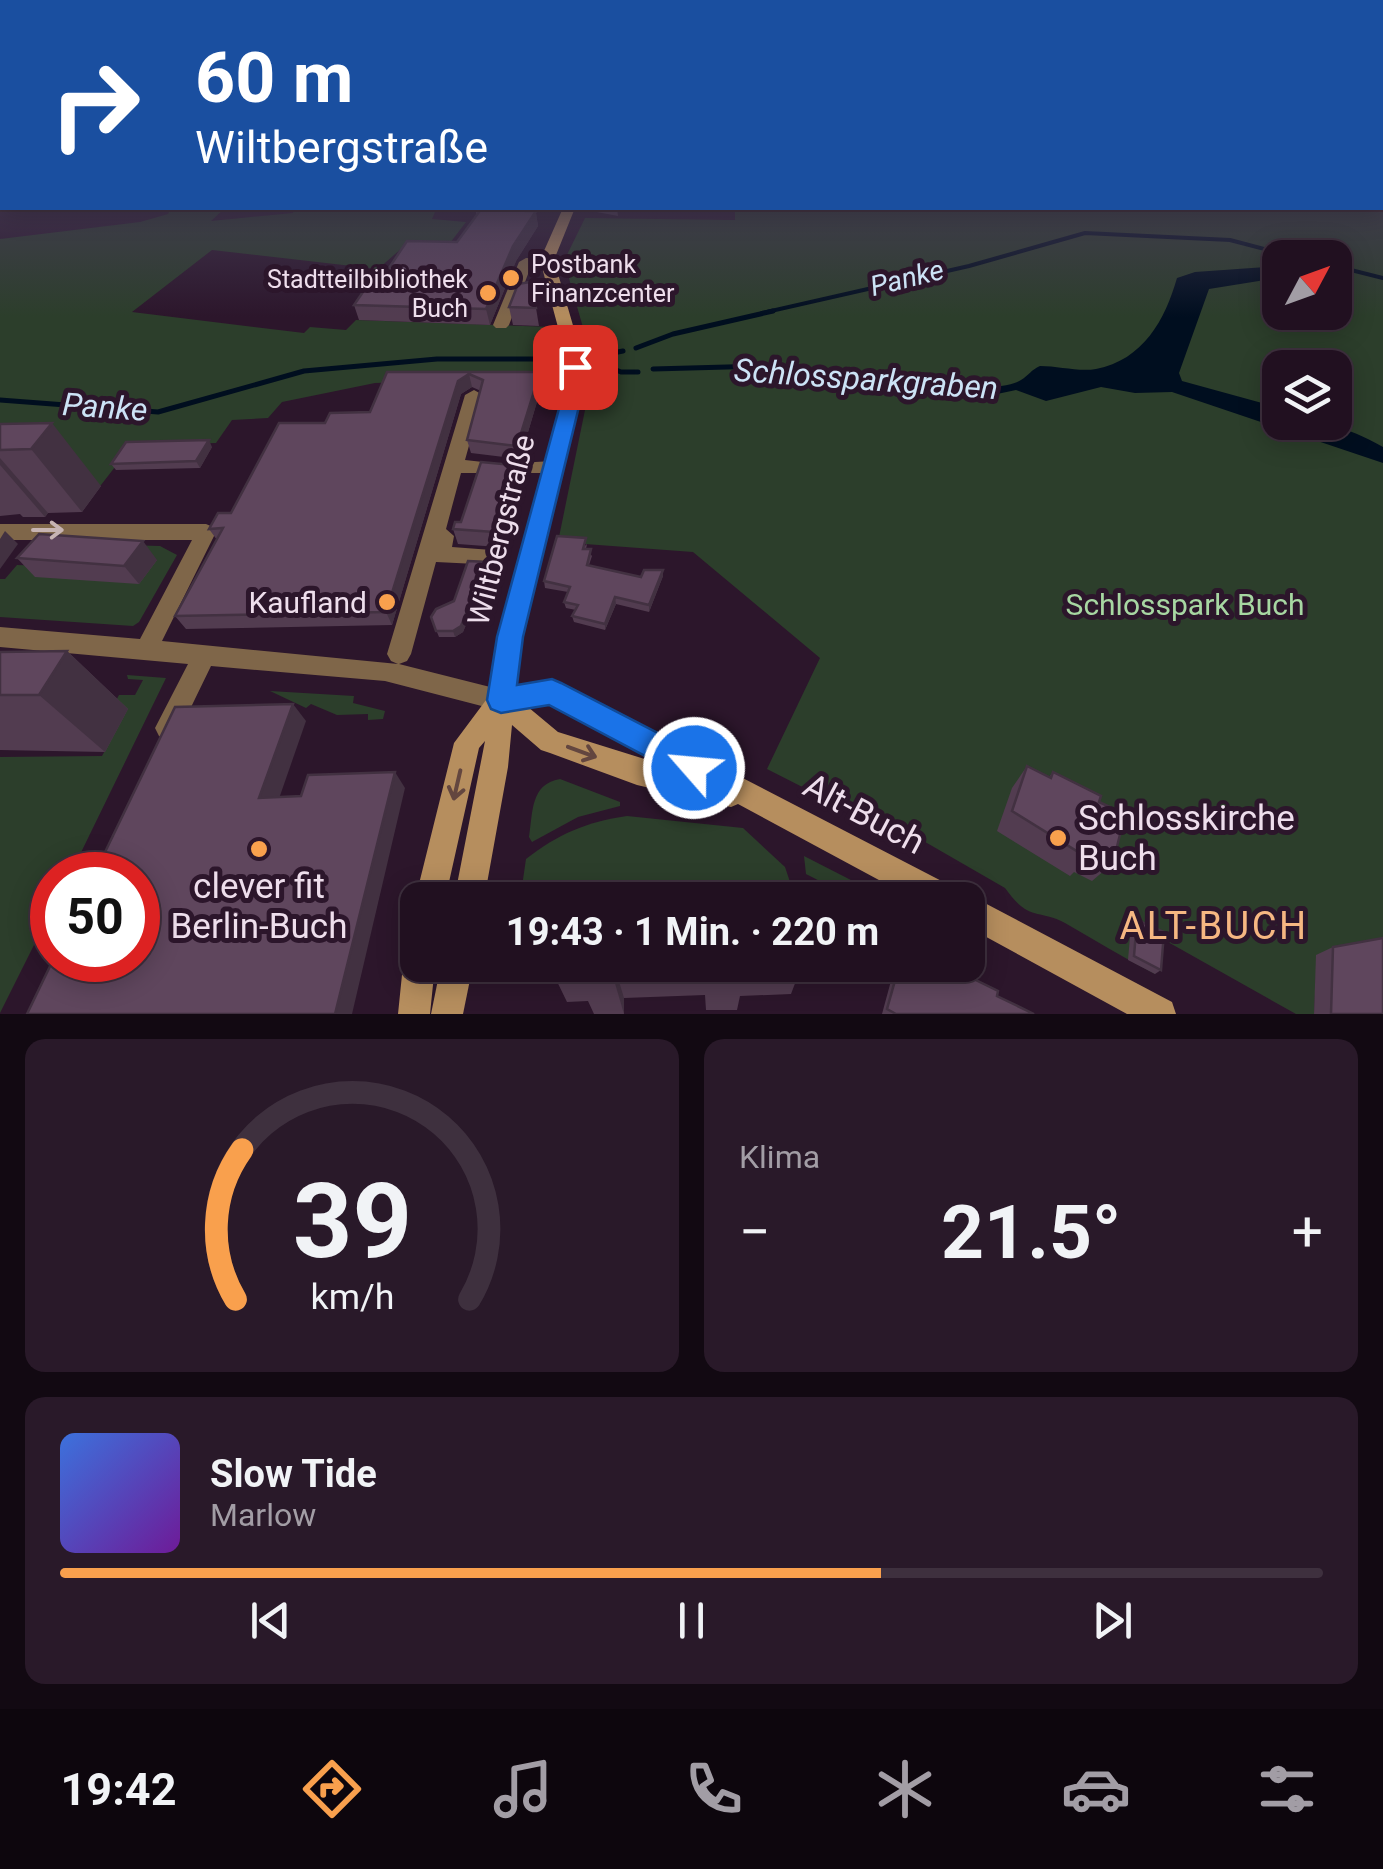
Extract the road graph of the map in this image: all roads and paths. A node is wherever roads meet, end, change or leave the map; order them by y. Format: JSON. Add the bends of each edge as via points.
{"nodes":[{"id":1,"x":562,"y":222,"type":"edge"},
{"id":2,"x":548,"y":263,"type":"junction"},
{"id":3,"x":501,"y":325,"type":"dead end"},
{"id":4,"x":474,"y":395,"type":"edge"},
{"id":5,"x":453,"y":466,"type":"junction"},
{"id":6,"x":553,"y":467,"type":"junction"},
{"id":7,"x":0,"y":532,"type":"edge"},
{"id":8,"x":433,"y":536,"type":"junction"},
{"id":9,"x":480,"y":557,"type":"edge"},
{"id":10,"x":0,"y":638,"type":"edge"},
{"id":11,"x":146,"y":650,"type":"junction"},
{"id":12,"x":205,"y":654,"type":"junction"},
{"id":13,"x":399,"y":654,"type":"dead end"},
{"id":14,"x":501,"y":700,"type":"junction"},
{"id":15,"x":160,"y":746,"type":"edge"},
{"id":16,"x":747,"y":796,"type":"junction"},
{"id":17,"x":434,"y":882,"type":"edge"},
{"id":18,"x":473,"y":882,"type":"edge"},
{"id":19,"x":912,"y":882,"type":"edge"},
{"id":20,"x":985,"y":920,"type":"edge"},
{"id":21,"x":417,"y":982,"type":"edge"},
{"id":22,"x":454,"y":982,"type":"edge"},
{"id":23,"x":414,"y":1014,"type":"edge"},
{"id":24,"x":447,"y":1014,"type":"edge"},
{"id":25,"x":1160,"y":1014,"type":"edge"}],
"edges":[{"from":1,"to":2,"type":"main road","name":"Wiltbergstraße"},
{"from":2,"to":3,"type":"street","via":[[526,262]]},
{"from":2,"to":6,"type":"main road","name":"Wiltbergstraße","via":[[575,367]]},
{"from":4,"to":5,"type":"street"},
{"from":5,"to":6,"type":"street"},
{"from":5,"to":8,"type":"street"},
{"from":6,"to":14,"type":"main road","name":"Wiltbergstraße"},
{"from":7,"to":11,"type":"street","one_way":true,"via":[[206,532]]},
{"from":8,"to":9,"type":"street","via":[[444,535],[439,555]]},
{"from":8,"to":13,"type":"street"},
{"from":10,"to":11,"type":"street"},
{"from":11,"to":12,"type":"street"},
{"from":12,"to":14,"type":"street","via":[[385,671]]},
{"from":12,"to":15,"type":"street"},
{"from":14,"to":16,"type":"main road","name":"Alt-Buch","one_way":true,"via":[[550,741],[662,779]]},
{"from":14,"to":16,"type":"main road","name":"Alt-Buch","via":[[552,692]]},
{"from":14,"to":17,"type":"main road","name":"Wiltbergstraße","one_way":true,"via":[[467,743]]},
{"from":14,"to":18,"type":"main road","name":"Wiltbergstraße"},
{"from":16,"to":19,"type":"main road","name":"Alt-Buch"},
{"from":20,"to":25,"type":"main road"},
{"from":21,"to":23,"type":"main road"},
{"from":22,"to":24,"type":"main road"}]}
